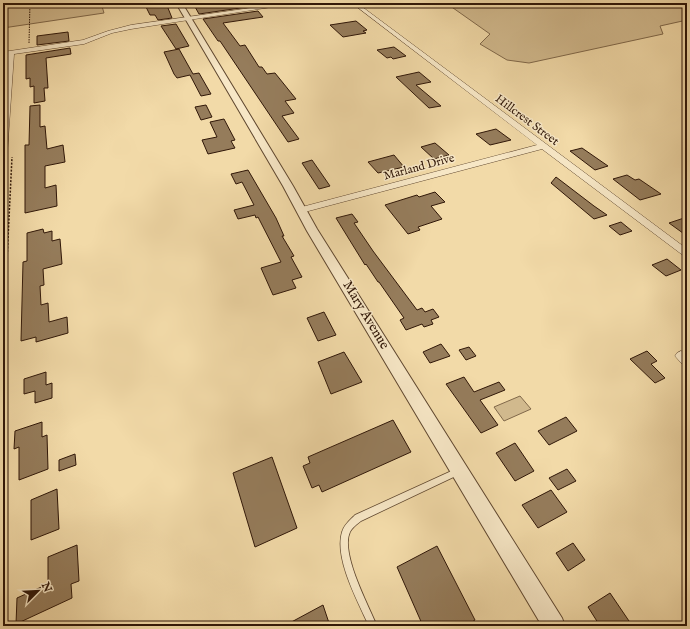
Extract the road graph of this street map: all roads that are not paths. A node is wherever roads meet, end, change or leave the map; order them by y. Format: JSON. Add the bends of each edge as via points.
{"nodes":[{"id":1,"x":179,"y":3,"type":"edge"},
{"id":2,"x":295,"y":3,"type":"edge"},
{"id":3,"x":354,"y":3,"type":"edge"},
{"id":4,"x":269,"y":5,"type":"edge"},
{"id":5,"x":188,"y":19,"type":"junction"},
{"id":6,"x":7,"y":53,"type":"edge"},
{"id":7,"x":543,"y":146,"type":"junction"},
{"id":8,"x":3,"y":154,"type":"edge"},
{"id":9,"x":301,"y":210,"type":"junction"},
{"id":10,"x":687,"y":254,"type":"edge"},
{"id":11,"x":460,"y":471,"type":"junction"},
{"id":12,"x":373,"y":626,"type":"edge"},
{"id":13,"x":554,"y":626,"type":"edge"}],
"edges":[{"from":1,"to":5,"type":"street","name":"Mary Avenue"},
{"from":2,"to":4,"type":"street"},
{"from":3,"to":7,"type":"street","name":"Hillcrest Street"},
{"from":4,"to":5,"type":"street"},
{"from":5,"to":6,"type":"street","via":[[119,29],[84,42]]},
{"from":5,"to":9,"type":"street","name":"Mary Avenue"},
{"from":6,"to":8,"type":"street"},
{"from":7,"to":9,"type":"street","name":"Marland Drive"},
{"from":7,"to":10,"type":"street","name":"Hillcrest Street"},
{"from":9,"to":11,"type":"street","name":"Mary Avenue"},
{"from":11,"to":12,"type":"lane","via":[[358,518],[346,531],[345,558]]},
{"from":11,"to":13,"type":"street","name":"Mary Avenue"}]}
